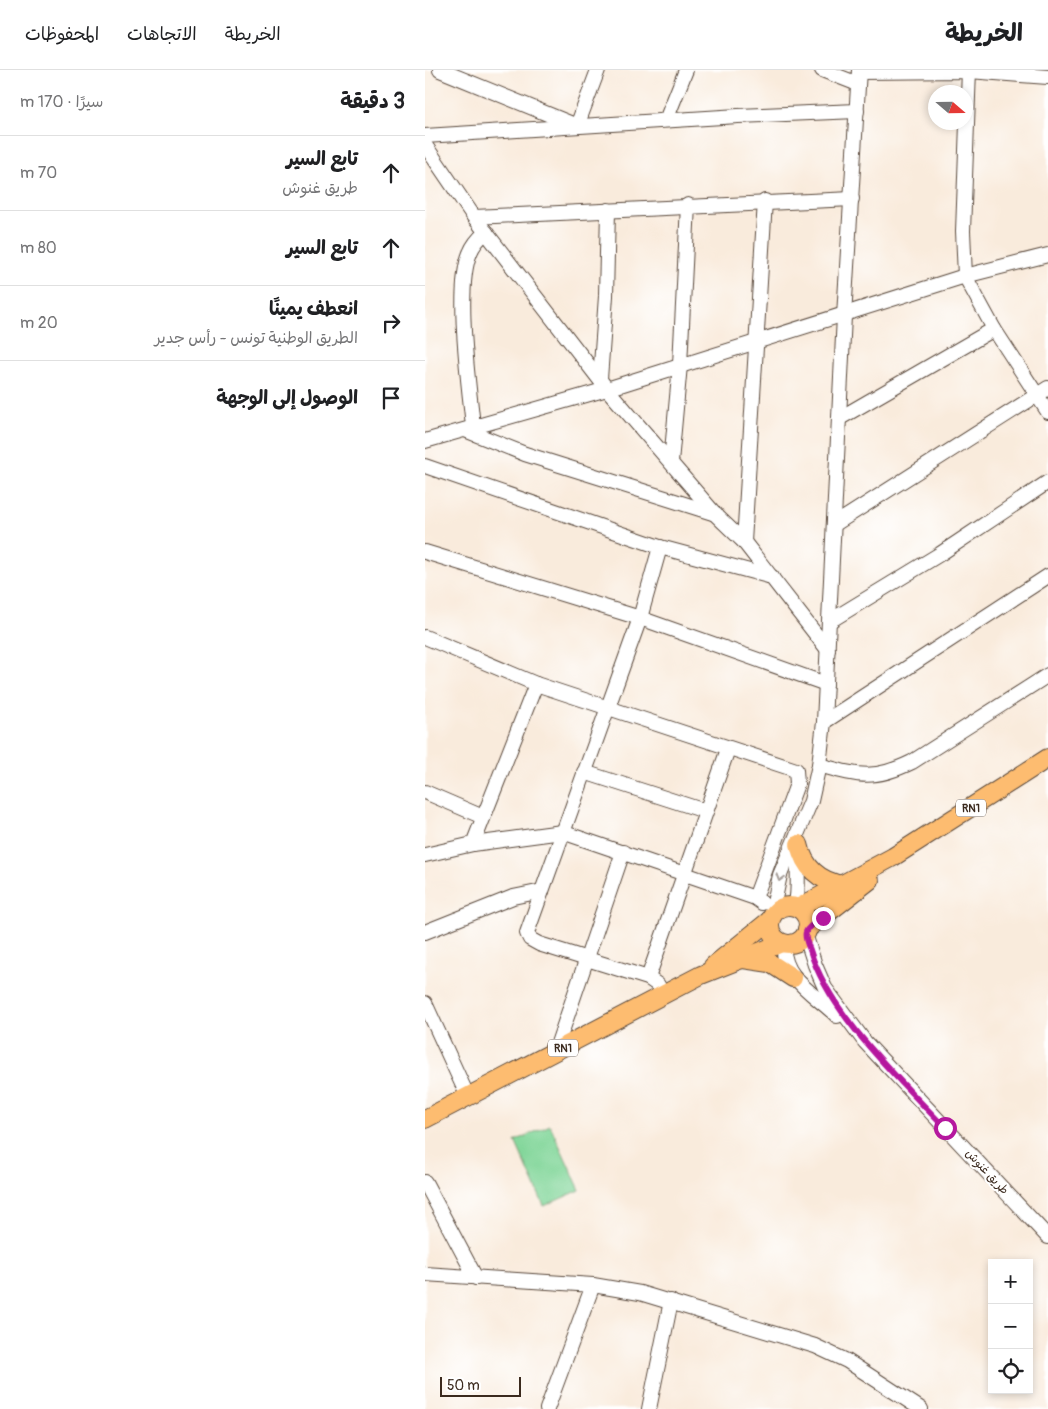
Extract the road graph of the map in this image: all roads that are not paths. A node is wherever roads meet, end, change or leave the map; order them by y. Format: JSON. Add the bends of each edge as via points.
{"nodes":[{"id":1,"x":440,"y":70,"type":"edge"},
{"id":2,"x":598,"y":70,"type":"edge"},
{"id":3,"x":686,"y":70,"type":"edge"},
{"id":4,"x":822,"y":70,"type":"edge"},
{"id":5,"x":969,"y":70,"type":"edge"},
{"id":6,"x":859,"y":75,"type":"edge"},
{"id":7,"x":1048,"y":77,"type":"edge"},
{"id":8,"x":857,"y":111,"type":"junction"},
{"id":9,"x":666,"y":120,"type":"junction"},
{"id":10,"x":577,"y":126,"type":"junction"},
{"id":11,"x":425,"y":136,"type":"edge"},
{"id":12,"x":425,"y":145,"type":"edge"},
{"id":13,"x":852,"y":199,"type":"junction"},
{"id":14,"x":765,"y":201,"type":"junction"},
{"id":15,"x":688,"y":205,"type":"junction"},
{"id":16,"x":608,"y":210,"type":"junction"},
{"id":17,"x":474,"y":217,"type":"junction"},
{"id":18,"x":486,"y":232,"type":"junction"},
{"id":19,"x":1048,"y":255,"type":"edge"},
{"id":20,"x":965,"y":276,"type":"junction"},
{"id":21,"x":844,"y":316,"type":"junction"},
{"id":22,"x":994,"y":329,"type":"junction"},
{"id":23,"x":758,"y":340,"type":"junction"},
{"id":24,"x":679,"y":365,"type":"junction"},
{"id":25,"x":604,"y":384,"type":"junction"},
{"id":26,"x":1042,"y":391,"type":"edge"},
{"id":27,"x":1048,"y":412,"type":"edge"},
{"id":28,"x":840,"y":418,"type":"junction"},
{"id":29,"x":469,"y":428,"type":"junction"},
{"id":30,"x":425,"y":442,"type":"edge"},
{"id":31,"x":671,"y":462,"type":"junction"},
{"id":32,"x":425,"y":466,"type":"edge"},
{"id":33,"x":1048,"y":482,"type":"edge"},
{"id":34,"x":717,"y":515,"type":"junction"},
{"id":35,"x":835,"y":524,"type":"junction"},
{"id":36,"x":744,"y":542,"type":"junction"},
{"id":37,"x":660,"y":547,"type":"junction"},
{"id":38,"x":425,"y":552,"type":"edge"},
{"id":39,"x":1048,"y":576,"type":"edge"},
{"id":40,"x":772,"y":577,"type":"junction"},
{"id":41,"x":640,"y":618,"type":"junction"},
{"id":42,"x":830,"y":621,"type":"junction"},
{"id":43,"x":425,"y":637,"type":"edge"},
{"id":44,"x":828,"y":650,"type":"junction"},
{"id":45,"x":1048,"y":675,"type":"edge"},
{"id":46,"x":537,"y":684,"type":"junction"},
{"id":47,"x":826,"y":684,"type":"junction"},
{"id":48,"x":607,"y":709,"type":"junction"},
{"id":49,"x":824,"y":722,"type":"junction"},
{"id":50,"x":728,"y":749,"type":"junction"},
{"id":51,"x":1048,"y":758,"type":"edge"},
{"id":52,"x":819,"y":765,"type":"junction"},
{"id":53,"x":584,"y":772,"type":"junction"},
{"id":54,"x":425,"y":792,"type":"edge"},
{"id":55,"x":705,"y":811,"type":"junction"},
{"id":56,"x":483,"y":817,"type":"junction"},
{"id":57,"x":805,"y":817,"type":"junction"},
{"id":58,"x":562,"y":832,"type":"junction"},
{"id":59,"x":473,"y":844,"type":"junction"},
{"id":60,"x":799,"y":844,"type":"junction"},
{"id":61,"x":623,"y":852,"type":"junction"},
{"id":62,"x":425,"y":855,"type":"edge"},
{"id":63,"x":893,"y":857,"type":"junction"},
{"id":64,"x":684,"y":873,"type":"junction"},
{"id":65,"x":843,"y":884,"type":"junction"},
{"id":66,"x":542,"y":891,"type":"junction"},
{"id":67,"x":755,"y":898,"type":"junction"},
{"id":68,"x":796,"y":907,"type":"junction"},
{"id":69,"x":771,"y":918,"type":"junction"},
{"id":70,"x":806,"y":931,"type":"junction"},
{"id":71,"x":425,"y":932,"type":"edge"},
{"id":72,"x":783,"y":943,"type":"junction"},
{"id":73,"x":587,"y":958,"type":"junction"},
{"id":74,"x":743,"y":959,"type":"junction"},
{"id":75,"x":701,"y":975,"type":"junction"},
{"id":76,"x":648,"y":978,"type":"junction"},
{"id":77,"x":793,"y":978,"type":"junction"},
{"id":78,"x":662,"y":996,"type":"junction"},
{"id":79,"x":425,"y":1003,"type":"edge"},
{"id":80,"x":865,"y":1042,"type":"junction"},
{"id":81,"x":555,"y":1052,"type":"junction"},
{"id":82,"x":468,"y":1096,"type":"junction"},
{"id":83,"x":425,"y":1119,"type":"edge"},
{"id":84,"x":425,"y":1182,"type":"edge"},
{"id":85,"x":1048,"y":1237,"type":"edge"},
{"id":86,"x":425,"y":1274,"type":"edge"},
{"id":87,"x":477,"y":1278,"type":"junction"},
{"id":88,"x":593,"y":1285,"type":"junction"},
{"id":89,"x":671,"y":1301,"type":"junction"},
{"id":90,"x":547,"y":1409,"type":"edge"},
{"id":91,"x":649,"y":1409,"type":"edge"},
{"id":92,"x":921,"y":1409,"type":"edge"}],
"edges":[{"from":1,"to":10,"type":"street"},
{"from":2,"to":10,"type":"street"},
{"from":3,"to":9,"type":"street"},
{"from":4,"to":6,"type":"street"},
{"from":5,"to":6,"type":"street"},
{"from":5,"to":7,"type":"street"},
{"from":5,"to":20,"type":"street","via":[[963,231]]},
{"from":6,"to":8,"type":"street"},
{"from":8,"to":9,"type":"street"},
{"from":8,"to":13,"type":"street"},
{"from":9,"to":10,"type":"street"},
{"from":10,"to":11,"type":"street"},
{"from":12,"to":17,"type":"street"},
{"from":13,"to":14,"type":"street"},
{"from":13,"to":21,"type":"street"},
{"from":14,"to":15,"type":"street"},
{"from":14,"to":23,"type":"street"},
{"from":15,"to":16,"type":"street"},
{"from":15,"to":24,"type":"street"},
{"from":16,"to":17,"type":"street"},
{"from":16,"to":25,"type":"street"},
{"from":17,"to":18,"type":"street"},
{"from":18,"to":25,"type":"street"},
{"from":18,"to":29,"type":"street","via":[[469,254],[465,283]]},
{"from":19,"to":20,"type":"street"},
{"from":20,"to":21,"type":"street"},
{"from":20,"to":22,"type":"street"},
{"from":21,"to":23,"type":"street"},
{"from":21,"to":28,"type":"street"},
{"from":22,"to":26,"type":"street"},
{"from":22,"to":28,"type":"street"},
{"from":23,"to":24,"type":"street"},
{"from":23,"to":36,"type":"street"},
{"from":24,"to":25,"type":"street"},
{"from":24,"to":31,"type":"street"},
{"from":25,"to":29,"type":"street"},
{"from":25,"to":31,"type":"street"},
{"from":26,"to":27,"type":"street"},
{"from":26,"to":35,"type":"street"},
{"from":28,"to":35,"type":"street"},
{"from":29,"to":30,"type":"street"},
{"from":29,"to":34,"type":"street","via":[[525,454]]},
{"from":31,"to":34,"type":"street"},
{"from":32,"to":37,"type":"street"},
{"from":33,"to":42,"type":"street","via":[[941,554]]},
{"from":34,"to":36,"type":"street"},
{"from":35,"to":42,"type":"street"},
{"from":36,"to":40,"type":"street"},
{"from":37,"to":40,"type":"street"},
{"from":37,"to":41,"type":"street"},
{"from":38,"to":41,"type":"street"},
{"from":39,"to":49,"type":"street"},
{"from":40,"to":44,"type":"street"},
{"from":41,"to":47,"type":"street"},
{"from":41,"to":48,"type":"street"},
{"from":42,"to":44,"type":"street"},
{"from":43,"to":46,"type":"street"},
{"from":44,"to":47,"type":"street"},
{"from":45,"to":52,"type":"street","via":[[896,770],[867,776]]},
{"from":46,"to":48,"type":"street"},
{"from":46,"to":56,"type":"street"},
{"from":47,"to":49,"type":"street"},
{"from":48,"to":50,"type":"street"},
{"from":48,"to":53,"type":"street"},
{"from":49,"to":52,"type":"street"},
{"from":50,"to":55,"type":"street"},
{"from":50,"to":67,"type":"street","via":[[792,768],[798,775]]},
{"from":51,"to":63,"type":"main road","number":"RN1"},
{"from":52,"to":57,"type":"street"},
{"from":53,"to":55,"type":"street"},
{"from":53,"to":58,"type":"street"},
{"from":54,"to":56,"type":"street"},
{"from":55,"to":64,"type":"street"},
{"from":56,"to":59,"type":"street"},
{"from":57,"to":60,"type":"street"},
{"from":57,"to":69,"type":"street","one_way":true,"via":[[780,875]]},
{"from":58,"to":59,"type":"street"},
{"from":58,"to":61,"type":"street"},
{"from":58,"to":66,"type":"street"},
{"from":59,"to":62,"type":"street"},
{"from":60,"to":65,"type":"main road","via":[[813,873],[832,883]]},
{"from":60,"to":68,"type":"street"},
{"from":61,"to":64,"type":"street"},
{"from":61,"to":73,"type":"street"},
{"from":63,"to":65,"type":"main road","number":"RN1"},
{"from":63,"to":70,"type":"main road","number":"RN1","via":[[870,880]]},
{"from":64,"to":67,"type":"street"},
{"from":64,"to":76,"type":"street"},
{"from":65,"to":68,"type":"main road","number":"RN1"},
{"from":66,"to":71,"type":"street","via":[[513,897]]},
{"from":66,"to":73,"type":"street","via":[[529,924],[528,936],[539,944]]},
{"from":67,"to":69,"type":"street","via":[[765,906]]},
{"from":68,"to":69,"type":"main road","number":"RN1","via":[[779,908]]},
{"from":68,"to":70,"type":"main road","via":[[806,917]]},
{"from":69,"to":72,"type":"main road","via":[[771,931]]},
{"from":69,"to":75,"type":"main road","number":"RN1"},
{"from":70,"to":72,"type":"main road","number":"RN1","via":[[798,941]]},
{"from":70,"to":80,"type":"street","via":[[825,988]]},
{"from":72,"to":74,"type":"main road","number":"RN1"},
{"from":72,"to":77,"type":"street","via":[[784,958]]},
{"from":73,"to":76,"type":"street"},
{"from":73,"to":81,"type":"street"},
{"from":74,"to":75,"type":"main road","number":"RN1"},
{"from":74,"to":77,"type":"main road","via":[[770,963]]},
{"from":75,"to":78,"type":"main road","number":"RN1"},
{"from":76,"to":78,"type":"street","via":[[658,985]]},
{"from":77,"to":80,"type":"street"},
{"from":78,"to":81,"type":"main road","number":"RN1"},
{"from":79,"to":82,"type":"street"},
{"from":80,"to":85,"type":"street","name":"طريق غنوش"},
{"from":81,"to":82,"type":"main road","number":"RN1"},
{"from":82,"to":83,"type":"main road","number":"RN1"},
{"from":84,"to":87,"type":"street"},
{"from":86,"to":87,"type":"street"},
{"from":87,"to":88,"type":"street"},
{"from":88,"to":89,"type":"street"},
{"from":88,"to":90,"type":"street"},
{"from":89,"to":91,"type":"street"},
{"from":89,"to":92,"type":"street","via":[[815,1346],[847,1360]]}]}
